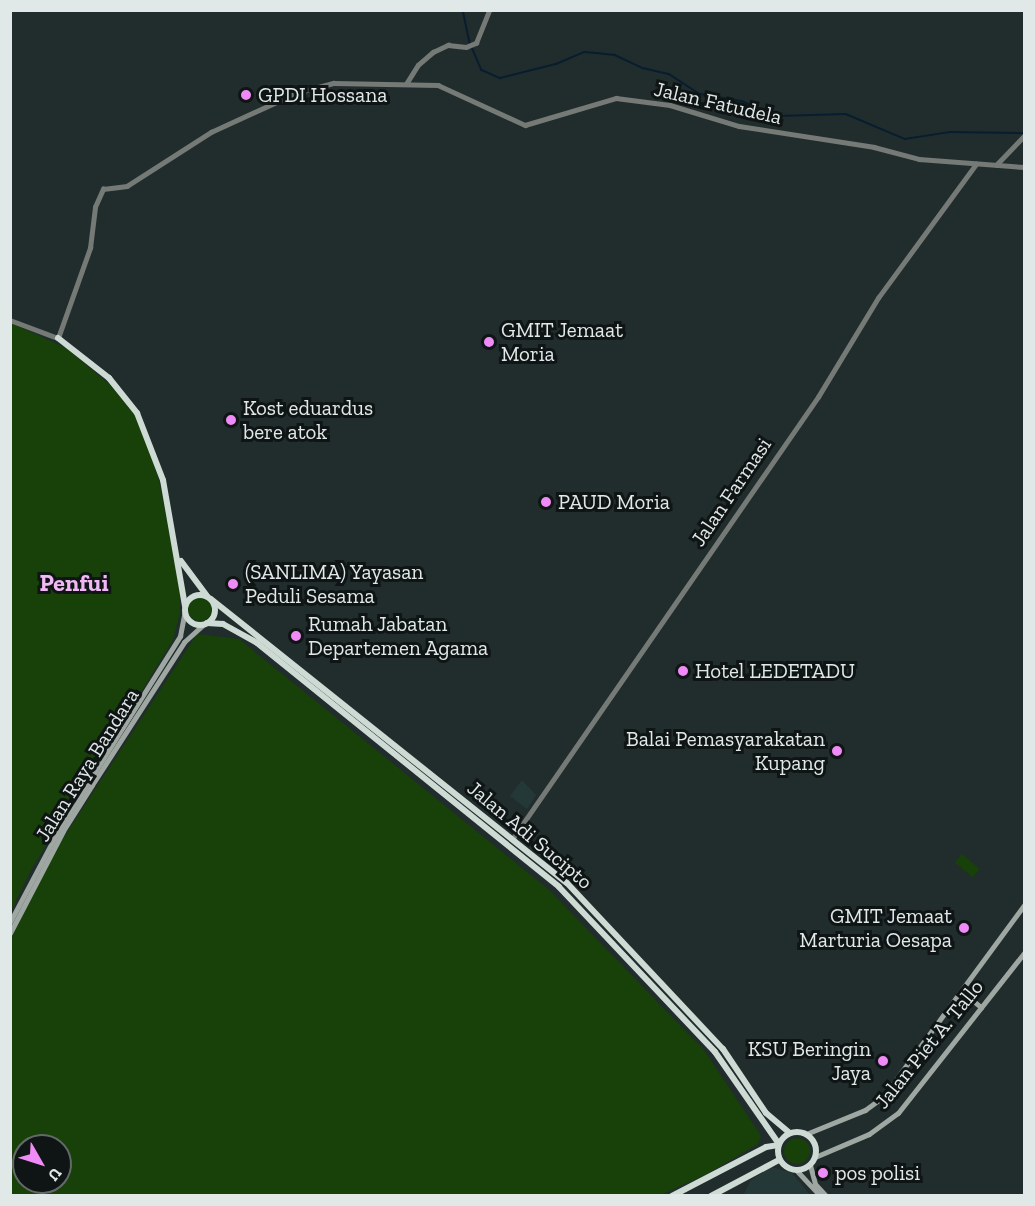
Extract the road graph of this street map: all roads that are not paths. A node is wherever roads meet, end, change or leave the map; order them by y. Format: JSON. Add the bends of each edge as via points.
{"nodes":[{"id":1,"x":489,"y":10,"type":"edge"},
{"id":2,"x":406,"y":84,"type":"junction"},
{"id":3,"x":1024,"y":136,"type":"edge"},
{"id":4,"x":976,"y":164,"type":"junction"},
{"id":5,"x":996,"y":165,"type":"junction"},
{"id":6,"x":1024,"y":166,"type":"edge"},
{"id":7,"x":10,"y":320,"type":"edge"},
{"id":8,"x":58,"y":338,"type":"junction"},
{"id":9,"x":179,"y":558,"type":"junction"},
{"id":10,"x":210,"y":598,"type":"junction"},
{"id":11,"x":185,"y":609,"type":"junction"},
{"id":12,"x":205,"y":623,"type":"junction"},
{"id":13,"x":358,"y":720,"type":"junction"},
{"id":14,"x":513,"y":838,"type":"junction"},
{"id":15,"x":30,"y":887,"type":"junction"},
{"id":16,"x":25,"y":897,"type":"junction"},
{"id":17,"x":1024,"y":904,"type":"edge"},
{"id":18,"x":10,"y":922,"type":"edge"},
{"id":19,"x":10,"y":933,"type":"edge"},
{"id":20,"x":615,"y":934,"type":"junction"},
{"id":21,"x":610,"y":940,"type":"junction"},
{"id":22,"x":1024,"y":952,"type":"edge"},
{"id":23,"x":962,"y":991,"type":"junction"},
{"id":24,"x":981,"y":1007,"type":"junction"},
{"id":25,"x":790,"y":1133,"type":"junction"},
{"id":26,"x":806,"y":1134,"type":"junction"},
{"id":27,"x":778,"y":1144,"type":"junction"},
{"id":28,"x":815,"y":1157,"type":"junction"},
{"id":29,"x":779,"y":1160,"type":"junction"},
{"id":30,"x":810,"y":1165,"type":"junction"},
{"id":31,"x":797,"y":1171,"type":"junction"},
{"id":32,"x":672,"y":1196,"type":"edge"},
{"id":33,"x":711,"y":1196,"type":"edge"},
{"id":34,"x":820,"y":1196,"type":"edge"},
{"id":35,"x":826,"y":1196,"type":"edge"}],
"edges":[{"from":1,"to":2,"type":"street","via":[[476,43],[466,47],[448,45],[429,54]]},
{"from":2,"to":4,"type":"street","name":"Jalan Fatudela","via":[[445,87],[525,124],[616,98],[670,105],[729,123],[809,140]]},
{"from":2,"to":8,"type":"street","name":"Jalan Fatudela","via":[[342,82],[297,93],[211,132],[127,186],[103,189],[98,196],[90,248]]},
{"from":3,"to":5,"type":"street"},
{"from":4,"to":5,"type":"street","name":"Jalan Fatudela"},
{"from":4,"to":14,"type":"street","name":"Jalan Farmasi","via":[[878,298],[805,416]]},
{"from":5,"to":6,"type":"street","name":"Jalan Fatudela"},
{"from":7,"to":8,"type":"street"},
{"from":8,"to":9,"type":"highway","via":[[110,378],[137,413],[159,465]]},
{"from":9,"to":10,"type":"highway","name":"Jalan Adi Sucipto"},
{"from":9,"to":11,"type":"highway"},
{"from":10,"to":11,"type":"highway","via":[[195,596]]},
{"from":10,"to":12,"type":"highway","via":[[214,612]]},
{"from":10,"to":13,"type":"highway","name":"Jalan Adi Sucipto"},
{"from":11,"to":12,"type":"highway","via":[[192,622]]},
{"from":11,"to":15,"type":"main road","name":"Jalan Raya Bandara","via":[[180,636],[72,806]]},
{"from":12,"to":13,"type":"highway","name":"Jalan Adi Sucipto","via":[[224,624],[250,638]]},
{"from":12,"to":15,"type":"main road","name":"Jalan Raya Bandara","via":[[177,651]]},
{"from":13,"to":14,"type":"highway","name":"Jalan Adi Sucipto"},
{"from":13,"to":21,"type":"highway","name":"Jalan Adi Sucipto","via":[[559,887]]},
{"from":14,"to":20,"type":"highway","name":"Jalan Adi Sucipto","via":[[567,884]]},
{"from":15,"to":16,"type":"main road","name":"Jalan Raya Bandara"},
{"from":16,"to":18,"type":"main road","name":"Jalan Raya Bandara"},
{"from":16,"to":19,"type":"main road","name":"Jalan Raya Bandara"},
{"from":17,"to":23,"type":"main road","name":"Jalan Piet A. Tallo"},
{"from":20,"to":21,"type":"highway"},
{"from":20,"to":25,"type":"highway","name":"Jalan Adi Sucipto","via":[[723,1049],[766,1113]]},
{"from":21,"to":27,"type":"highway","name":"Jalan Adi Sucipto","via":[[721,1059]]},
{"from":22,"to":24,"type":"main road","name":"Jalan Piet A. Tallo"},
{"from":23,"to":24,"type":"main road"},
{"from":23,"to":26,"type":"main road","name":"Jalan Piet A. Tallo","via":[[878,1102]]},
{"from":24,"to":28,"type":"main road","name":"Jalan Piet A. Tallo","via":[[890,1121]]},
{"from":25,"to":26,"type":"highway"},
{"from":25,"to":27,"type":"highway"},
{"from":26,"to":28,"type":"highway","via":[[815,1144]]},
{"from":27,"to":29,"type":"highway"},
{"from":27,"to":32,"type":"highway"},
{"from":28,"to":30,"type":"highway"},
{"from":29,"to":31,"type":"highway"},
{"from":29,"to":33,"type":"highway"},
{"from":30,"to":31,"type":"highway"},
{"from":30,"to":35,"type":"main road","via":[[815,1184]]},
{"from":31,"to":34,"type":"main road"}]}
